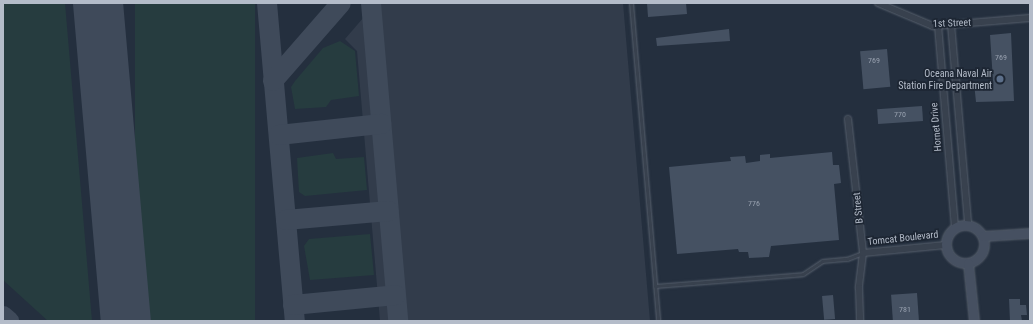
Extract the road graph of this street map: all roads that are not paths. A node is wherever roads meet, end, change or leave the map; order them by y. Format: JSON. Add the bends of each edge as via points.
{"nodes":[{"id":1,"x":631,"y":3,"type":"edge"},
{"id":2,"x":878,"y":3,"type":"edge"},
{"id":3,"x":1030,"y":18,"type":"edge"},
{"id":4,"x":951,"y":24,"type":"junction"},
{"id":5,"x":938,"y":25,"type":"junction"},
{"id":6,"x":848,"y":119,"type":"dead end"},
{"id":7,"x":968,"y":224,"type":"junction"},
{"id":8,"x":956,"y":226,"type":"junction"},
{"id":9,"x":1030,"y":232,"type":"edge"},
{"id":10,"x":983,"y":236,"type":"junction"},
{"id":11,"x":946,"y":245,"type":"junction"},
{"id":12,"x":863,"y":253,"type":"junction"},
{"id":13,"x":968,"y":263,"type":"junction"},
{"id":14,"x":655,"y":286,"type":"junction"},
{"id":15,"x":658,"y":321,"type":"edge"},
{"id":16,"x":860,"y":321,"type":"edge"},
{"id":17,"x":974,"y":321,"type":"edge"}],
"edges":[{"from":1,"to":14,"type":"lane"},
{"from":2,"to":5,"type":"street","name":"1st Street","via":[[904,16]]},
{"from":3,"to":4,"type":"street","name":"1st Street"},
{"from":4,"to":5,"type":"street","name":"1st Street"},
{"from":4,"to":7,"type":"street"},
{"from":5,"to":8,"type":"street","name":"Hornet Drive"},
{"from":6,"to":12,"type":"street","name":"B Street"},
{"from":7,"to":8,"type":"main road"},
{"from":7,"to":10,"type":"main road"},
{"from":8,"to":11,"type":"main road","via":[[948,234]]},
{"from":9,"to":10,"type":"main road"},
{"from":10,"to":13,"type":"main road","via":[[982,254]]},
{"from":11,"to":12,"type":"street","name":"Tomcat Boulevard"},
{"from":11,"to":13,"type":"main road","via":[[950,256]]},
{"from":12,"to":14,"type":"lane","via":[[847,260],[822,261],[803,274]]},
{"from":12,"to":16,"type":"street","name":"B Street","via":[[859,288]]},
{"from":13,"to":17,"type":"main road"},
{"from":14,"to":15,"type":"lane"}]}
